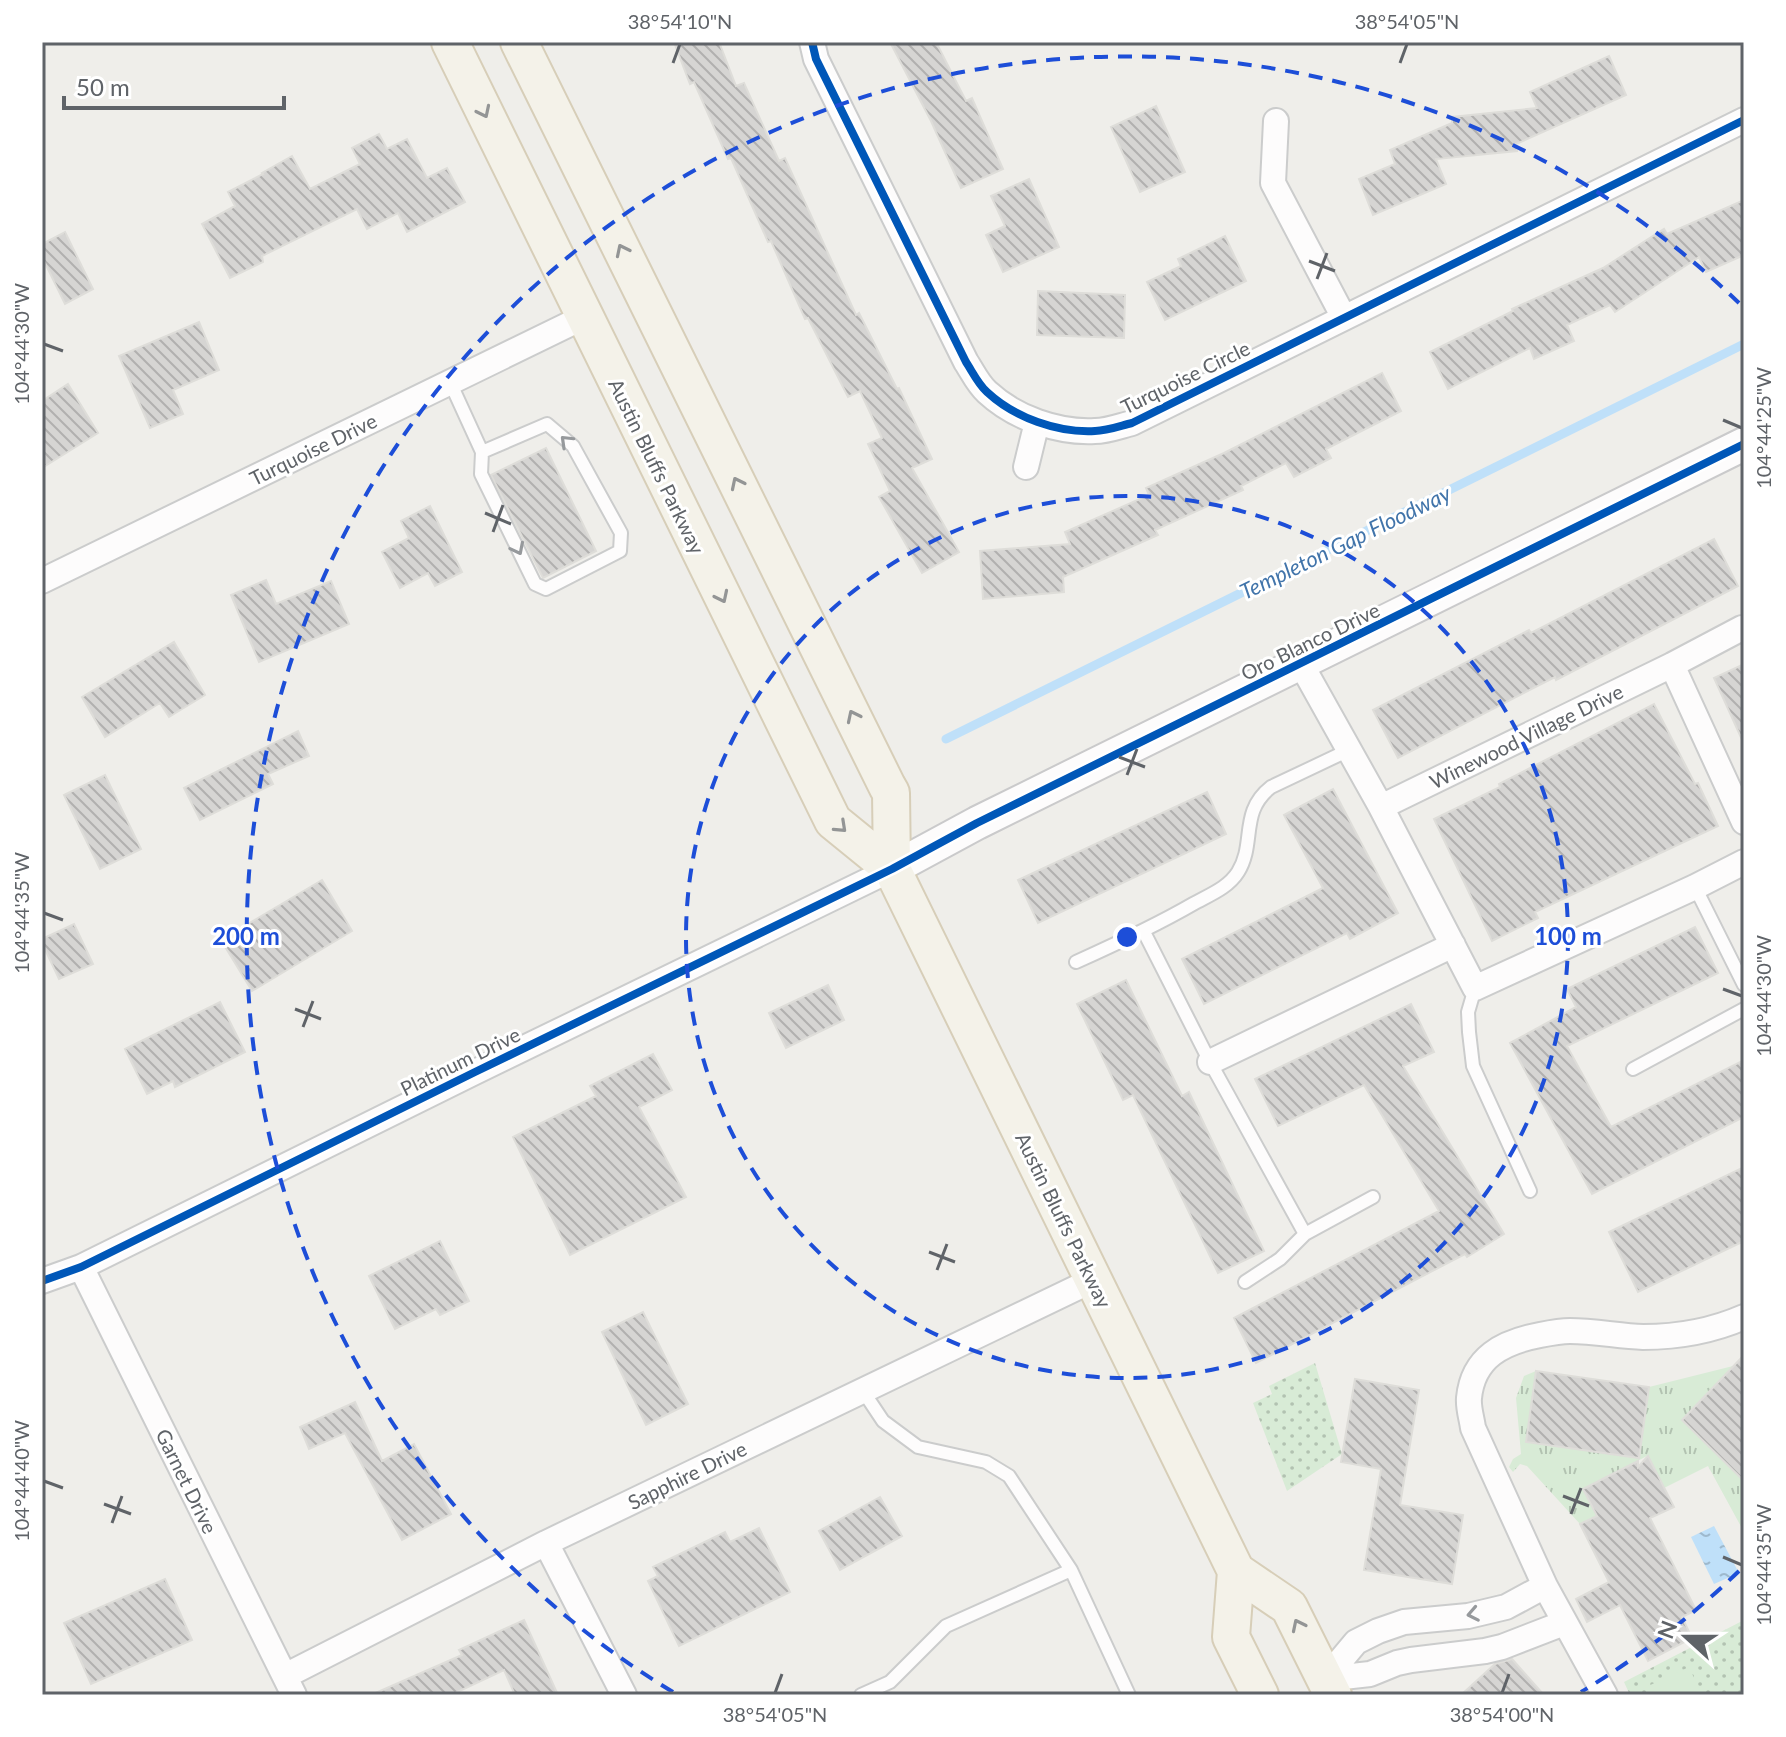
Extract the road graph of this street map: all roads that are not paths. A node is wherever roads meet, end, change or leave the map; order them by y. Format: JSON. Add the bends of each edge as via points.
{"nodes":[{"id":1,"x":450,"y":42,"type":"edge"},
{"id":2,"x":519,"y":42,"type":"edge"},
{"id":3,"x":812,"y":42,"type":"edge"},
{"id":4,"x":1744,"y":120,"type":"edge"},
{"id":5,"x":1276,"y":121,"type":"dead end"},
{"id":6,"x":1343,"y":316,"type":"junction"},
{"id":7,"x":584,"y":317,"type":"junction"},
{"id":8,"x":450,"y":382,"type":"junction"},
{"id":9,"x":1037,"y":422,"type":"junction"},
{"id":10,"x":1744,"y":444,"type":"edge"},
{"id":11,"x":482,"y":452,"type":"junction"},
{"id":12,"x":1026,"y":467,"type":"dead end"},
{"id":13,"x":42,"y":581,"type":"edge"},
{"id":14,"x":1742,"y":628,"type":"dead end"},
{"id":15,"x":1301,"y":664,"type":"junction"},
{"id":16,"x":1672,"y":665,"type":"junction"},
{"id":17,"x":1349,"y":750,"type":"junction"},
{"id":18,"x":1381,"y":807,"type":"junction"},
{"id":19,"x":1744,"y":822,"type":"edge"},
{"id":20,"x":1744,"y":862,"type":"edge"},
{"id":21,"x":892,"y":869,"type":"junction"},
{"id":22,"x":1695,"y":887,"type":"junction"},
{"id":23,"x":1144,"y":932,"type":"junction"},
{"id":24,"x":1453,"y":945,"type":"junction"},
{"id":25,"x":1076,"y":962,"type":"dead end"},
{"id":26,"x":1744,"y":985,"type":"edge"},
{"id":27,"x":1475,"y":988,"type":"junction"},
{"id":28,"x":1744,"y":1009,"type":"edge"},
{"id":29,"x":1210,"y":1062,"type":"junction"},
{"id":30,"x":1633,"y":1069,"type":"dead end"},
{"id":31,"x":1530,"y":1191,"type":"dead end"},
{"id":32,"x":1373,"y":1197,"type":"dead end"},
{"id":33,"x":1305,"y":1234,"type":"junction"},
{"id":34,"x":81,"y":1267,"type":"junction"},
{"id":35,"x":1093,"y":1280,"type":"junction"},
{"id":36,"x":42,"y":1281,"type":"edge"},
{"id":37,"x":1245,"y":1282,"type":"dead end"},
{"id":38,"x":1744,"y":1317,"type":"edge"},
{"id":39,"x":863,"y":1391,"type":"junction"},
{"id":40,"x":546,"y":1543,"type":"junction"},
{"id":41,"x":1071,"y":1570,"type":"junction"},
{"id":42,"x":1236,"y":1571,"type":"junction"},
{"id":43,"x":1545,"y":1586,"type":"junction"},
{"id":44,"x":1564,"y":1623,"type":"junction"},
{"id":45,"x":289,"y":1685,"type":"edge"},
{"id":46,"x":1329,"y":1687,"type":"edge"},
{"id":47,"x":624,"y":1695,"type":"edge"},
{"id":48,"x":861,"y":1695,"type":"edge"},
{"id":49,"x":1129,"y":1695,"type":"edge"},
{"id":50,"x":1260,"y":1695,"type":"edge"},
{"id":51,"x":1605,"y":1695,"type":"edge"}],
"edges":[{"from":1,"to":7,"type":"main road","name":"Austin Bluffs Parkway","one_way":true},
{"from":21,"to":2,"type":"main road","name":"Austin Bluffs Parkway","one_way":true,"via":[[891,793]]},
{"from":3,"to":9,"type":"street","name":"Turquoise Circle","via":[[966,362],[985,391]]},
{"from":4,"to":6,"type":"street","name":"Turquoise Circle"},
{"from":5,"to":6,"type":"street","via":[[1273,183]]},
{"from":6,"to":9,"type":"street","name":"Turquoise Circle","via":[[1132,423],[1097,431]]},
{"from":7,"to":8,"type":"street","name":"Turquoise Drive"},
{"from":7,"to":21,"type":"main road","name":"Austin Bluffs Parkway","one_way":true,"via":[[833,821]]},
{"from":8,"to":11,"type":"lane"},
{"from":8,"to":13,"type":"street","name":"Turquoise Drive"},
{"from":9,"to":12,"type":"street"},
{"from":10,"to":15,"type":"street","name":"Oro Blanco Drive"},
{"from":11,"to":11,"type":"lane","one_way":true,"via":[[481,474],[535,584],[546,589],[620,551],[621,533],[573,446],[547,424]]},
{"from":14,"to":16,"type":"street","name":"Winewood Village Drive"},
{"from":15,"to":17,"type":"street"},
{"from":15,"to":21,"type":"street","name":"Oro Blanco Drive"},
{"from":16,"to":18,"type":"street","name":"Winewood Village Drive"},
{"from":16,"to":19,"type":"street"},
{"from":17,"to":18,"type":"street"},
{"from":17,"to":23,"type":"lane","via":[[1261,795],[1250,819],[1240,869],[1229,884]]},
{"from":18,"to":24,"type":"street"},
{"from":20,"to":22,"type":"street"},
{"from":21,"to":34,"type":"street","name":"Platinum Drive"},
{"from":21,"to":35,"type":"main road","name":"Austin Bluffs Parkway"},
{"from":22,"to":26,"type":"lane"},
{"from":22,"to":27,"type":"street"},
{"from":23,"to":25,"type":"lane"},
{"from":23,"to":29,"type":"lane"},
{"from":24,"to":27,"type":"street"},
{"from":24,"to":29,"type":"street"},
{"from":27,"to":31,"type":"lane","via":[[1468,1012],[1473,1066]]},
{"from":28,"to":30,"type":"lane"},
{"from":29,"to":33,"type":"lane"},
{"from":32,"to":33,"type":"lane"},
{"from":33,"to":37,"type":"lane"},
{"from":34,"to":36,"type":"street","name":"Platinum Drive"},
{"from":34,"to":45,"type":"street","name":"Garnet Drive"},
{"from":35,"to":39,"type":"street","name":"Sapphire Drive"},
{"from":35,"to":42,"type":"main road","name":"Austin Bluffs Parkway"},
{"from":38,"to":43,"type":"street","via":[[1678,1335],[1567,1330],[1511,1341],[1487,1357],[1474,1376],[1469,1401],[1473,1428]]},
{"from":39,"to":40,"type":"street","name":"Sapphire Drive"},
{"from":39,"to":41,"type":"lane","via":[[883,1421],[918,1447],[986,1462],[1009,1476]]},
{"from":40,"to":45,"type":"street","name":"Sapphire Drive"},
{"from":40,"to":47,"type":"street"},
{"from":41,"to":48,"type":"lane","via":[[946,1626],[890,1682]]},
{"from":41,"to":49,"type":"lane"},
{"from":46,"to":42,"type":"main road","name":"Austin Bluffs Parkway","one_way":true,"via":[[1289,1607]]},
{"from":42,"to":50,"type":"main road","via":[[1231,1637]]},
{"from":43,"to":44,"type":"street"},
{"from":43,"to":46,"type":"street","one_way":true,"via":[[1506,1607],[1404,1622],[1378,1631],[1356,1642]]},
{"from":44,"to":46,"type":"street","via":[[1502,1647],[1397,1663]]},
{"from":44,"to":51,"type":"street"}]}
